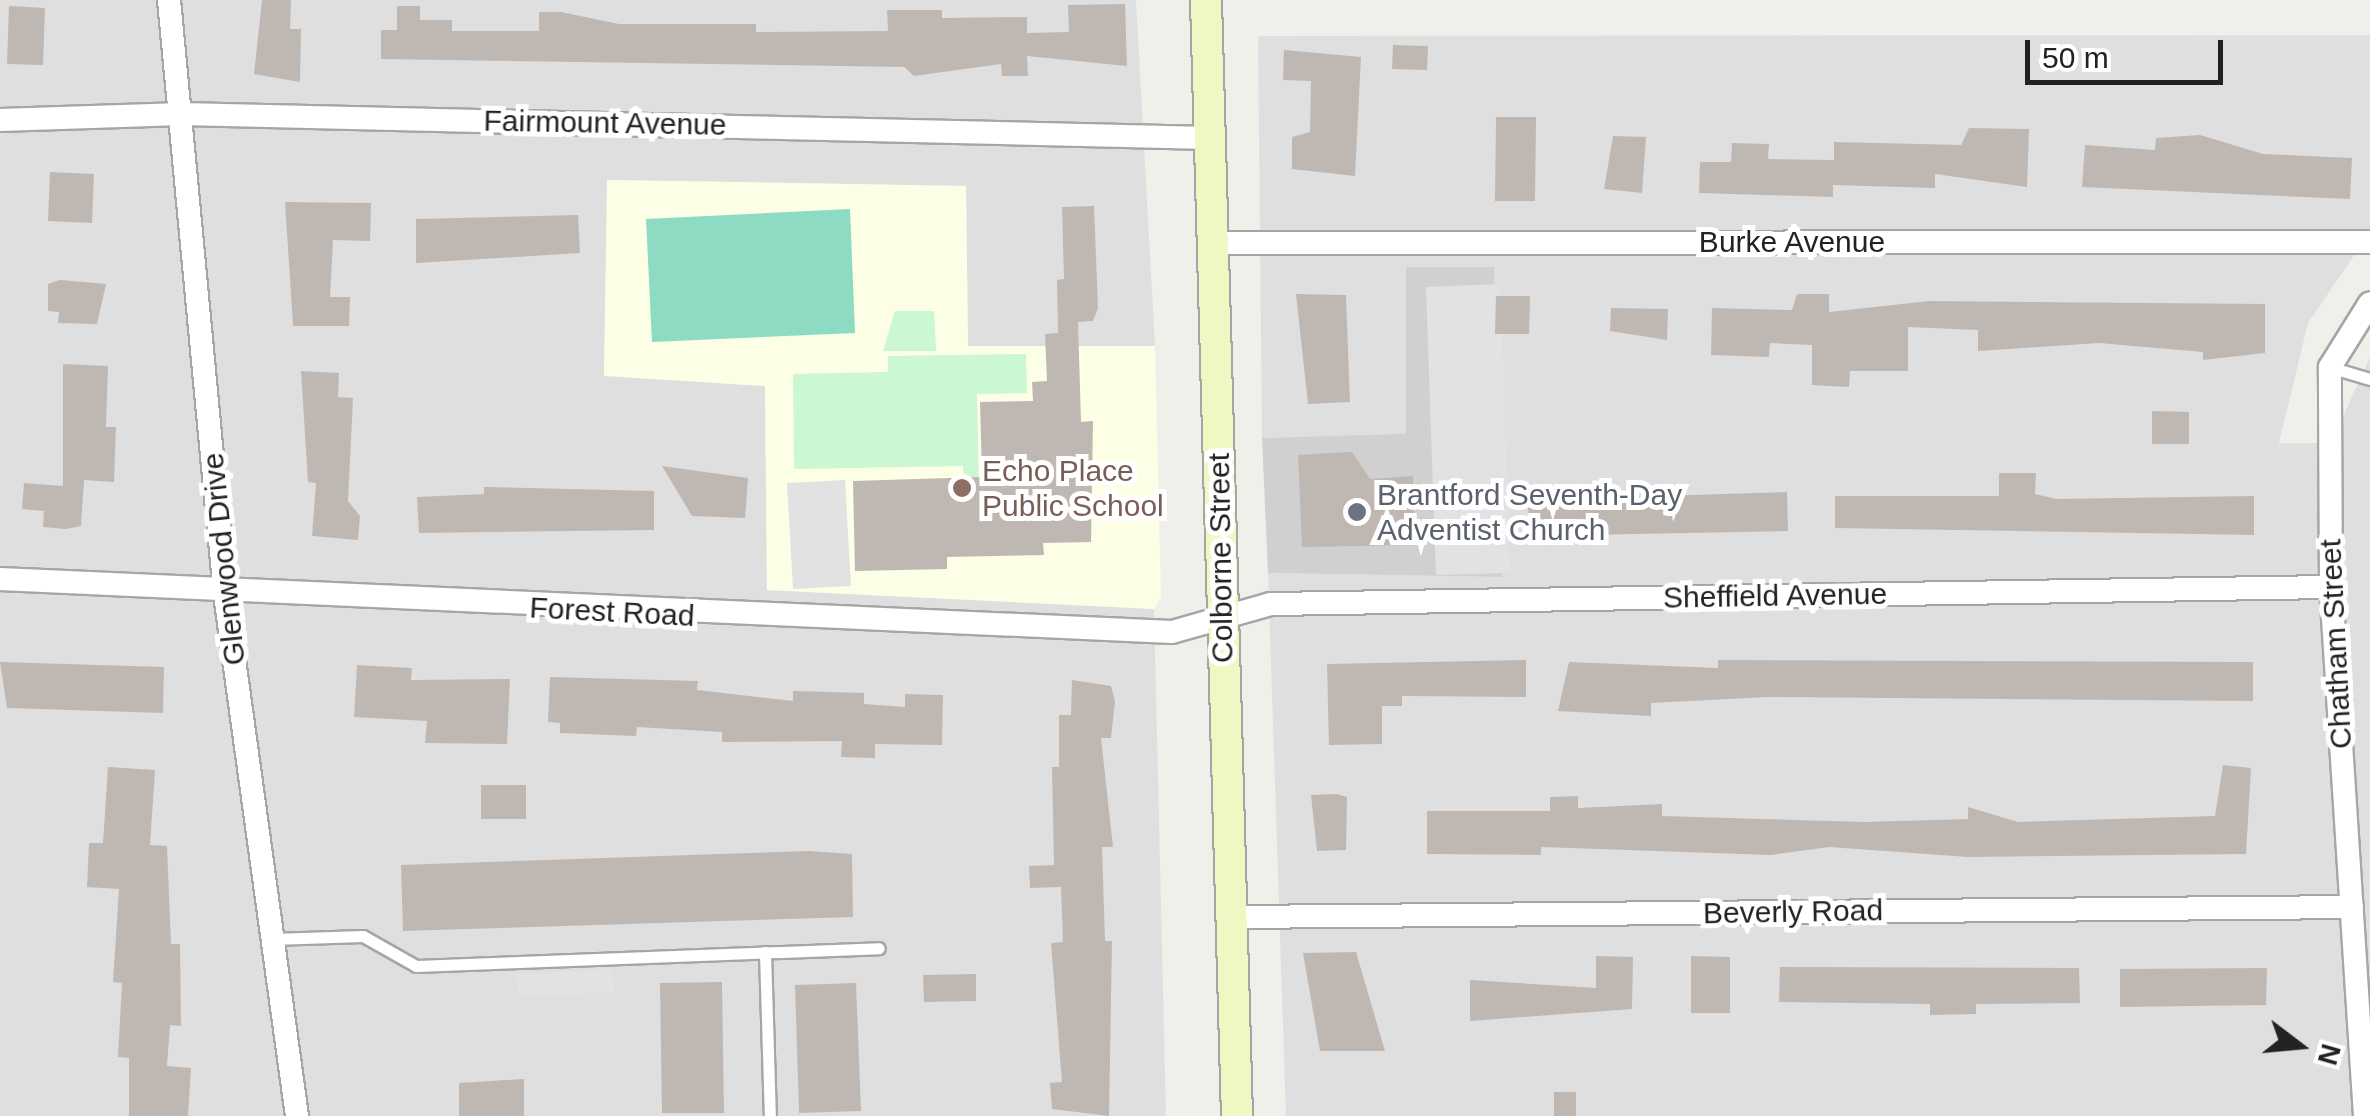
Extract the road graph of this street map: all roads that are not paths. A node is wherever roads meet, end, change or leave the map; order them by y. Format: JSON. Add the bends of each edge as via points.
{"nodes":[{"id":1,"x":170,"y":0,"type":"edge"},
{"id":2,"x":1206,"y":0,"type":"edge"},
{"id":3,"x":182,"y":114,"type":"junction"},
{"id":4,"x":0,"y":120,"type":"edge"},
{"id":5,"x":1209,"y":138,"type":"junction"},
{"id":6,"x":2370,"y":242,"type":"edge"},
{"id":7,"x":1215,"y":243,"type":"junction"},
{"id":8,"x":2370,"y":304,"type":"edge"},
{"id":9,"x":2330,"y":368,"type":"junction"},
{"id":10,"x":2370,"y":379,"type":"edge"},
{"id":11,"x":0,"y":579,"type":"edge"},
{"id":12,"x":2331,"y":586,"type":"junction"},
{"id":13,"x":226,"y":594,"type":"junction"},
{"id":14,"x":1220,"y":612,"type":"junction"},
{"id":15,"x":2352,"y":907,"type":"junction"},
{"id":16,"x":1234,"y":917,"type":"junction"},
{"id":17,"x":272,"y":940,"type":"junction"},
{"id":18,"x":879,"y":948,"type":"dead end"},
{"id":19,"x":766,"y":952,"type":"junction"},
{"id":20,"x":297,"y":1116,"type":"edge"},
{"id":21,"x":770,"y":1116,"type":"edge"},
{"id":22,"x":1237,"y":1116,"type":"edge"},
{"id":23,"x":2365,"y":1116,"type":"edge"}],
"edges":[{"from":1,"to":3,"type":"street","name":"Glenwood Drive"},
{"from":2,"to":5,"type":"main road","name":"Colborne Street"},
{"from":3,"to":4,"type":"street","name":"Fairmount Avenue"},
{"from":3,"to":5,"type":"street","name":"Fairmount Avenue"},
{"from":3,"to":13,"type":"street","name":"Glenwood Drive"},
{"from":5,"to":7,"type":"main road","name":"Colborne Street"},
{"from":6,"to":7,"type":"street","name":"Burke Avenue"},
{"from":7,"to":14,"type":"main road","name":"Colborne Street"},
{"from":8,"to":9,"type":"street"},
{"from":9,"to":10,"type":"lane"},
{"from":9,"to":12,"type":"street","name":"Chatham Street"},
{"from":11,"to":13,"type":"street","name":"Forest Road"},
{"from":12,"to":14,"type":"street","name":"Sheffield Avenue","via":[[1271,604]]},
{"from":12,"to":15,"type":"street","name":"Chatham Street"},
{"from":13,"to":14,"type":"street","name":"Forest Road","via":[[1172,632]]},
{"from":13,"to":17,"type":"street","name":"Glenwood Drive"},
{"from":14,"to":16,"type":"main road","name":"Colborne Street"},
{"from":15,"to":16,"type":"street","name":"Beverly Road"},
{"from":15,"to":23,"type":"street","name":"Chatham Street"},
{"from":16,"to":22,"type":"main road","name":"Colborne Street"},
{"from":17,"to":19,"type":"lane","via":[[362,936],[416,966]]},
{"from":17,"to":20,"type":"street","name":"Glenwood Drive"},
{"from":18,"to":19,"type":"lane"},
{"from":19,"to":21,"type":"lane"}]}
